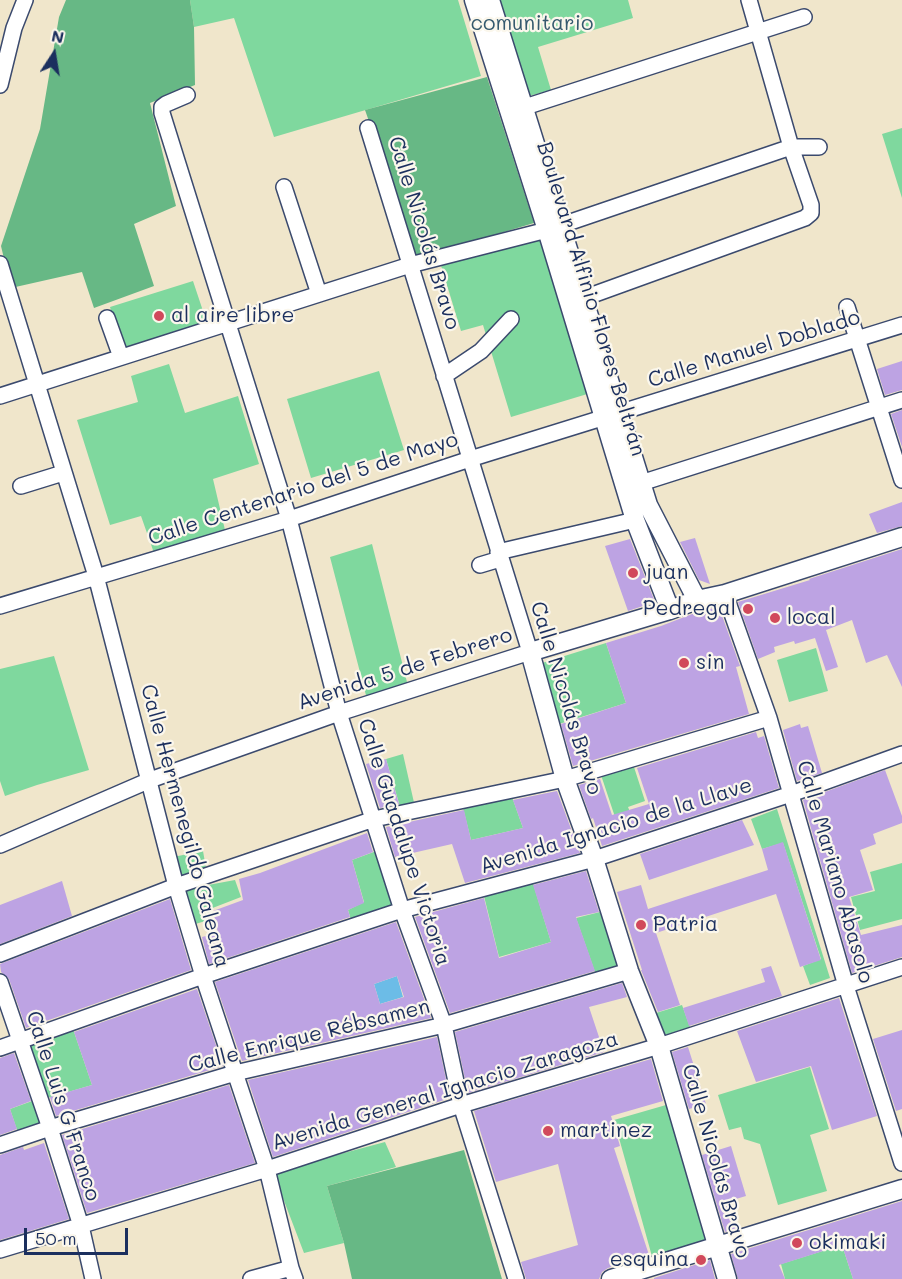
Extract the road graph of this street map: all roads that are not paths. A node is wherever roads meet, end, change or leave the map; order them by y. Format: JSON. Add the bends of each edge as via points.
{"nodes":[{"id":1,"x":25,"y":0,"type":"edge"},
{"id":2,"x":474,"y":0,"type":"edge"},
{"id":3,"x":490,"y":0,"type":"edge"},
{"id":4,"x":749,"y":0,"type":"edge"},
{"id":5,"x":804,"y":17,"type":"dead end"},
{"id":6,"x":758,"y":33,"type":"junction"},
{"id":7,"x":507,"y":77,"type":"junction"},
{"id":8,"x":0,"y":85,"type":"edge"},
{"id":9,"x":187,"y":95,"type":"dead end"},
{"id":10,"x":525,"y":106,"type":"junction"},
{"id":11,"x":368,"y":129,"type":"dead end"},
{"id":12,"x":791,"y":147,"type":"junction"},
{"id":13,"x":819,"y":147,"type":"dead end"},
{"id":14,"x":284,"y":187,"type":"dead end"},
{"id":15,"x":553,"y":228,"type":"junction"},
{"id":16,"x":0,"y":264,"type":"edge"},
{"id":17,"x":410,"y":265,"type":"junction"},
{"id":18,"x":319,"y":294,"type":"junction"},
{"id":19,"x":584,"y":298,"type":"junction"},
{"id":20,"x":847,"y":307,"type":"dead end"},
{"id":21,"x":107,"y":318,"type":"dead end"},
{"id":22,"x":511,"y":319,"type":"dead end"},
{"id":23,"x":228,"y":322,"type":"junction"},
{"id":24,"x":902,"y":325,"type":"edge"},
{"id":25,"x":858,"y":339,"type":"junction"},
{"id":26,"x":121,"y":357,"type":"junction"},
{"id":27,"x":444,"y":376,"type":"junction"},
{"id":28,"x":36,"y":384,"type":"junction"},
{"id":29,"x":0,"y":396,"type":"edge"},
{"id":30,"x":902,"y":400,"type":"edge"},
{"id":31,"x":879,"y":407,"type":"junction"},
{"id":32,"x":612,"y":416,"type":"junction"},
{"id":33,"x":470,"y":459,"type":"junction"},
{"id":34,"x":63,"y":473,"type":"junction"},
{"id":35,"x":902,"y":480,"type":"edge"},
{"id":36,"x":641,"y":483,"type":"junction"},
{"id":37,"x":21,"y":486,"type":"dead end"},
{"id":38,"x":289,"y":519,"type":"junction"},
{"id":39,"x":635,"y":520,"type":"junction"},
{"id":40,"x":902,"y":537,"type":"edge"},
{"id":41,"x":499,"y":555,"type":"junction"},
{"id":42,"x":480,"y":565,"type":"dead end"},
{"id":43,"x":96,"y":576,"type":"junction"},
{"id":44,"x":725,"y":594,"type":"junction"},
{"id":45,"x":697,"y":600,"type":"junction"},
{"id":46,"x":0,"y":606,"type":"edge"},
{"id":47,"x":670,"y":610,"type":"junction"},
{"id":48,"x":530,"y":652,"type":"junction"},
{"id":49,"x":339,"y":713,"type":"junction"},
{"id":50,"x":769,"y":718,"type":"junction"},
{"id":51,"x":902,"y":754,"type":"edge"},
{"id":52,"x":565,"y":779,"type":"junction"},
{"id":53,"x":150,"y":780,"type":"junction"},
{"id":54,"x":790,"y":794,"type":"junction"},
{"id":55,"x":374,"y":819,"type":"junction"},
{"id":56,"x":0,"y":845,"type":"edge"},
{"id":57,"x":594,"y":860,"type":"junction"},
{"id":58,"x":176,"y":886,"type":"junction"},
{"id":59,"x":402,"y":910,"type":"junction"},
{"id":60,"x":0,"y":954,"type":"edge"},
{"id":61,"x":902,"y":967,"type":"edge"},
{"id":62,"x":629,"y":971,"type":"junction"},
{"id":63,"x":203,"y":976,"type":"junction"},
{"id":64,"x":0,"y":982,"type":"edge"},
{"id":65,"x":846,"y":986,"type":"junction"},
{"id":66,"x":444,"y":1025,"type":"junction"},
{"id":67,"x":20,"y":1041,"type":"junction"},
{"id":68,"x":659,"y":1046,"type":"junction"},
{"id":69,"x":0,"y":1048,"type":"edge"},
{"id":70,"x":235,"y":1073,"type":"junction"},
{"id":71,"x":461,"y":1105,"type":"junction"},
{"id":72,"x":50,"y":1128,"type":"junction"},
{"id":73,"x":0,"y":1145,"type":"edge"},
{"id":74,"x":902,"y":1163,"type":"edge"},
{"id":75,"x":267,"y":1169,"type":"junction"},
{"id":76,"x":902,"y":1189,"type":"edge"},
{"id":77,"x":81,"y":1226,"type":"junction"},
{"id":78,"x":718,"y":1247,"type":"junction"},
{"id":79,"x":0,"y":1250,"type":"edge"},
{"id":80,"x":293,"y":1274,"type":"edge"},
{"id":81,"x":93,"y":1279,"type":"edge"},
{"id":82,"x":250,"y":1279,"type":"edge"},
{"id":83,"x":516,"y":1279,"type":"edge"},
{"id":84,"x":611,"y":1279,"type":"edge"},
{"id":85,"x":727,"y":1279,"type":"edge"}],
"edges":[{"from":1,"to":8,"type":"street"},
{"from":2,"to":7,"type":"street","name":"Boulevard Alfinio Flores Beltrán"},
{"from":3,"to":7,"type":"street","name":"Boulevard Alfinio Flores Beltrán"},
{"from":4,"to":6,"type":"street"},
{"from":5,"to":6,"type":"street"},
{"from":6,"to":10,"type":"street"},
{"from":6,"to":12,"type":"street"},
{"from":7,"to":10,"type":"street","name":"Boulevard Alfinio Flores Beltrán"},
{"from":7,"to":15,"type":"street","name":"Boulevard Alfinio Flores Beltrán"},
{"from":9,"to":23,"type":"street","name":"Calle Guadalupe Victoria","via":[[162,107],[162,113]]},
{"from":10,"to":15,"type":"street","name":"Boulevard Alfinio Flores Beltrán"},
{"from":11,"to":17,"type":"street","name":"Calle Nicolás Bravo"},
{"from":12,"to":13,"type":"street"},
{"from":12,"to":15,"type":"street"},
{"from":12,"to":19,"type":"street","via":[[811,205],[811,213],[805,218]]},
{"from":14,"to":18,"type":"street"},
{"from":15,"to":17,"type":"street"},
{"from":15,"to":19,"type":"street","name":"Boulevard Alfinio Flores Beltrán"},
{"from":15,"to":32,"type":"street","name":"Boulevard Alfinio Flores Beltrán"},
{"from":16,"to":28,"type":"street","name":"Calle Hermenegildo Galeana"},
{"from":17,"to":18,"type":"street"},
{"from":17,"to":27,"type":"street","name":"Calle Nicolás Bravo"},
{"from":18,"to":23,"type":"street"},
{"from":19,"to":32,"type":"street","name":"Boulevard Alfinio Flores Beltrán"},
{"from":20,"to":25,"type":"street"},
{"from":21,"to":26,"type":"street"},
{"from":22,"to":27,"type":"street","via":[[481,351]]},
{"from":23,"to":26,"type":"street"},
{"from":23,"to":38,"type":"street","name":"Calle Guadalupe Victoria"},
{"from":24,"to":25,"type":"street","name":"Calle Manuel Doblado"},
{"from":25,"to":31,"type":"street"},
{"from":25,"to":32,"type":"street","name":"Calle Manuel Doblado"},
{"from":26,"to":28,"type":"street"},
{"from":27,"to":33,"type":"street","name":"Calle Nicolás Bravo"},
{"from":28,"to":29,"type":"street"},
{"from":28,"to":34,"type":"street","name":"Calle Hermenegildo Galeana"},
{"from":30,"to":31,"type":"street"},
{"from":31,"to":35,"type":"street"},
{"from":31,"to":36,"type":"street"},
{"from":32,"to":33,"type":"street","name":"Calle Centenario del 5 de Mayo"},
{"from":32,"to":36,"type":"street","name":"Boulevard Alfinio Flores Beltrán"},
{"from":32,"to":39,"type":"street","name":"Boulevard Alfinio Flores Beltrán"},
{"from":33,"to":38,"type":"street","name":"Calle Centenario del 5 de Mayo"},
{"from":33,"to":41,"type":"street","name":"Calle Nicolás Bravo"},
{"from":34,"to":37,"type":"street"},
{"from":34,"to":43,"type":"street","name":"Calle Hermenegildo Galeana"},
{"from":36,"to":45,"type":"street","name":"Boulevard Alfinio Flores Beltrán","via":[[648,506]]},
{"from":38,"to":43,"type":"street","name":"Calle Centenario del 5 de Mayo"},
{"from":38,"to":49,"type":"street","name":"Calle Guadalupe Victoria"},
{"from":39,"to":41,"type":"street"},
{"from":39,"to":47,"type":"street","name":"Boulevard Alfinio Flores Beltrán"},
{"from":40,"to":44,"type":"street","name":"Avenida 5 de Febrero"},
{"from":41,"to":42,"type":"street"},
{"from":41,"to":48,"type":"street","name":"Calle Nicolás Bravo"},
{"from":43,"to":46,"type":"street","name":"Calle Centenario del 5 de Mayo"},
{"from":43,"to":53,"type":"street","name":"Calle Hermenegildo Galeana"},
{"from":44,"to":45,"type":"street","name":"Avenida 5 de Febrero"},
{"from":44,"to":50,"type":"street","name":"Calle Mariano Abasolo"},
{"from":45,"to":47,"type":"street","name":"Avenida 5 de Febrero"},
{"from":47,"to":48,"type":"street","name":"Avenida 5 de Febrero"},
{"from":48,"to":49,"type":"street","name":"Avenida 5 de Febrero"},
{"from":48,"to":52,"type":"street","name":"Calle Nicolás Bravo"},
{"from":49,"to":53,"type":"street","name":"Avenida 5 de Febrero"},
{"from":49,"to":55,"type":"street","name":"Calle Guadalupe Victoria"},
{"from":50,"to":52,"type":"street"},
{"from":50,"to":54,"type":"street","name":"Calle Mariano Abasolo"},
{"from":51,"to":54,"type":"street","name":"Avenida Ignacio de la Llave"},
{"from":52,"to":55,"type":"street"},
{"from":52,"to":57,"type":"street","name":"Calle Nicolás Bravo"},
{"from":53,"to":56,"type":"street","name":"Avenida 5 de Febrero"},
{"from":53,"to":58,"type":"street","name":"Calle Hermenegildo Galeana"},
{"from":54,"to":57,"type":"street","name":"Avenida Ignacio de la Llave"},
{"from":54,"to":65,"type":"street","name":"Calle Mariano Abasolo"},
{"from":55,"to":58,"type":"street"},
{"from":55,"to":59,"type":"street","name":"Calle Guadalupe Victoria"},
{"from":57,"to":59,"type":"street","name":"Avenida Ignacio de la Llave"},
{"from":57,"to":62,"type":"street","name":"Calle Nicolás Bravo"},
{"from":58,"to":60,"type":"street"},
{"from":58,"to":63,"type":"street","name":"Calle Hermenegildo Galeana"},
{"from":59,"to":63,"type":"street","name":"Avenida Ignacio de la Llave"},
{"from":59,"to":66,"type":"street","name":"Calle Guadalupe Victoria"},
{"from":61,"to":65,"type":"street","name":"Avenida General Ignacio Zaragoza"},
{"from":62,"to":66,"type":"street","name":"Calle Enrique Rébsamen"},
{"from":62,"to":68,"type":"street","name":"Calle Nicolás Bravo"},
{"from":63,"to":67,"type":"street","name":"Avenida Ignacio de la Llave"},
{"from":63,"to":70,"type":"street","name":"Calle Hermenegildo Galeana"},
{"from":64,"to":67,"type":"street","name":"Calle Luis G Franco"},
{"from":65,"to":68,"type":"street","name":"Avenida General Ignacio Zaragoza"},
{"from":65,"to":74,"type":"street","name":"Calle Mariano Abasolo"},
{"from":66,"to":70,"type":"street","name":"Calle Enrique Rébsamen"},
{"from":66,"to":71,"type":"street","name":"Calle Guadalupe Victoria"},
{"from":67,"to":69,"type":"street","name":"Avenida Ignacio de la Llave"},
{"from":67,"to":72,"type":"street","name":"Calle Luis G Franco"},
{"from":68,"to":71,"type":"street","name":"Avenida General Ignacio Zaragoza"},
{"from":68,"to":78,"type":"street","name":"Calle Nicolás Bravo"},
{"from":70,"to":72,"type":"street","name":"Calle Enrique Rébsamen"},
{"from":70,"to":75,"type":"street","name":"Calle Hermenegildo Galeana"},
{"from":71,"to":75,"type":"street","name":"Avenida General Ignacio Zaragoza"},
{"from":71,"to":83,"type":"street","name":"Calle Guadalupe Victoria"},
{"from":72,"to":73,"type":"street","name":"Calle Enrique Rébsamen"},
{"from":72,"to":77,"type":"street","name":"Calle Luis G Franco"},
{"from":75,"to":77,"type":"street","name":"Avenida General Ignacio Zaragoza"},
{"from":75,"to":80,"type":"street","name":"Calle Hermenegildo Galeana"},
{"from":76,"to":78,"type":"street"},
{"from":77,"to":79,"type":"street","name":"Avenida General Ignacio Zaragoza"},
{"from":77,"to":81,"type":"street","name":"Calle Luis G Franco"},
{"from":78,"to":84,"type":"street"},
{"from":78,"to":85,"type":"street","name":"Calle Nicolás Bravo"},
{"from":80,"to":82,"type":"street"}]}
